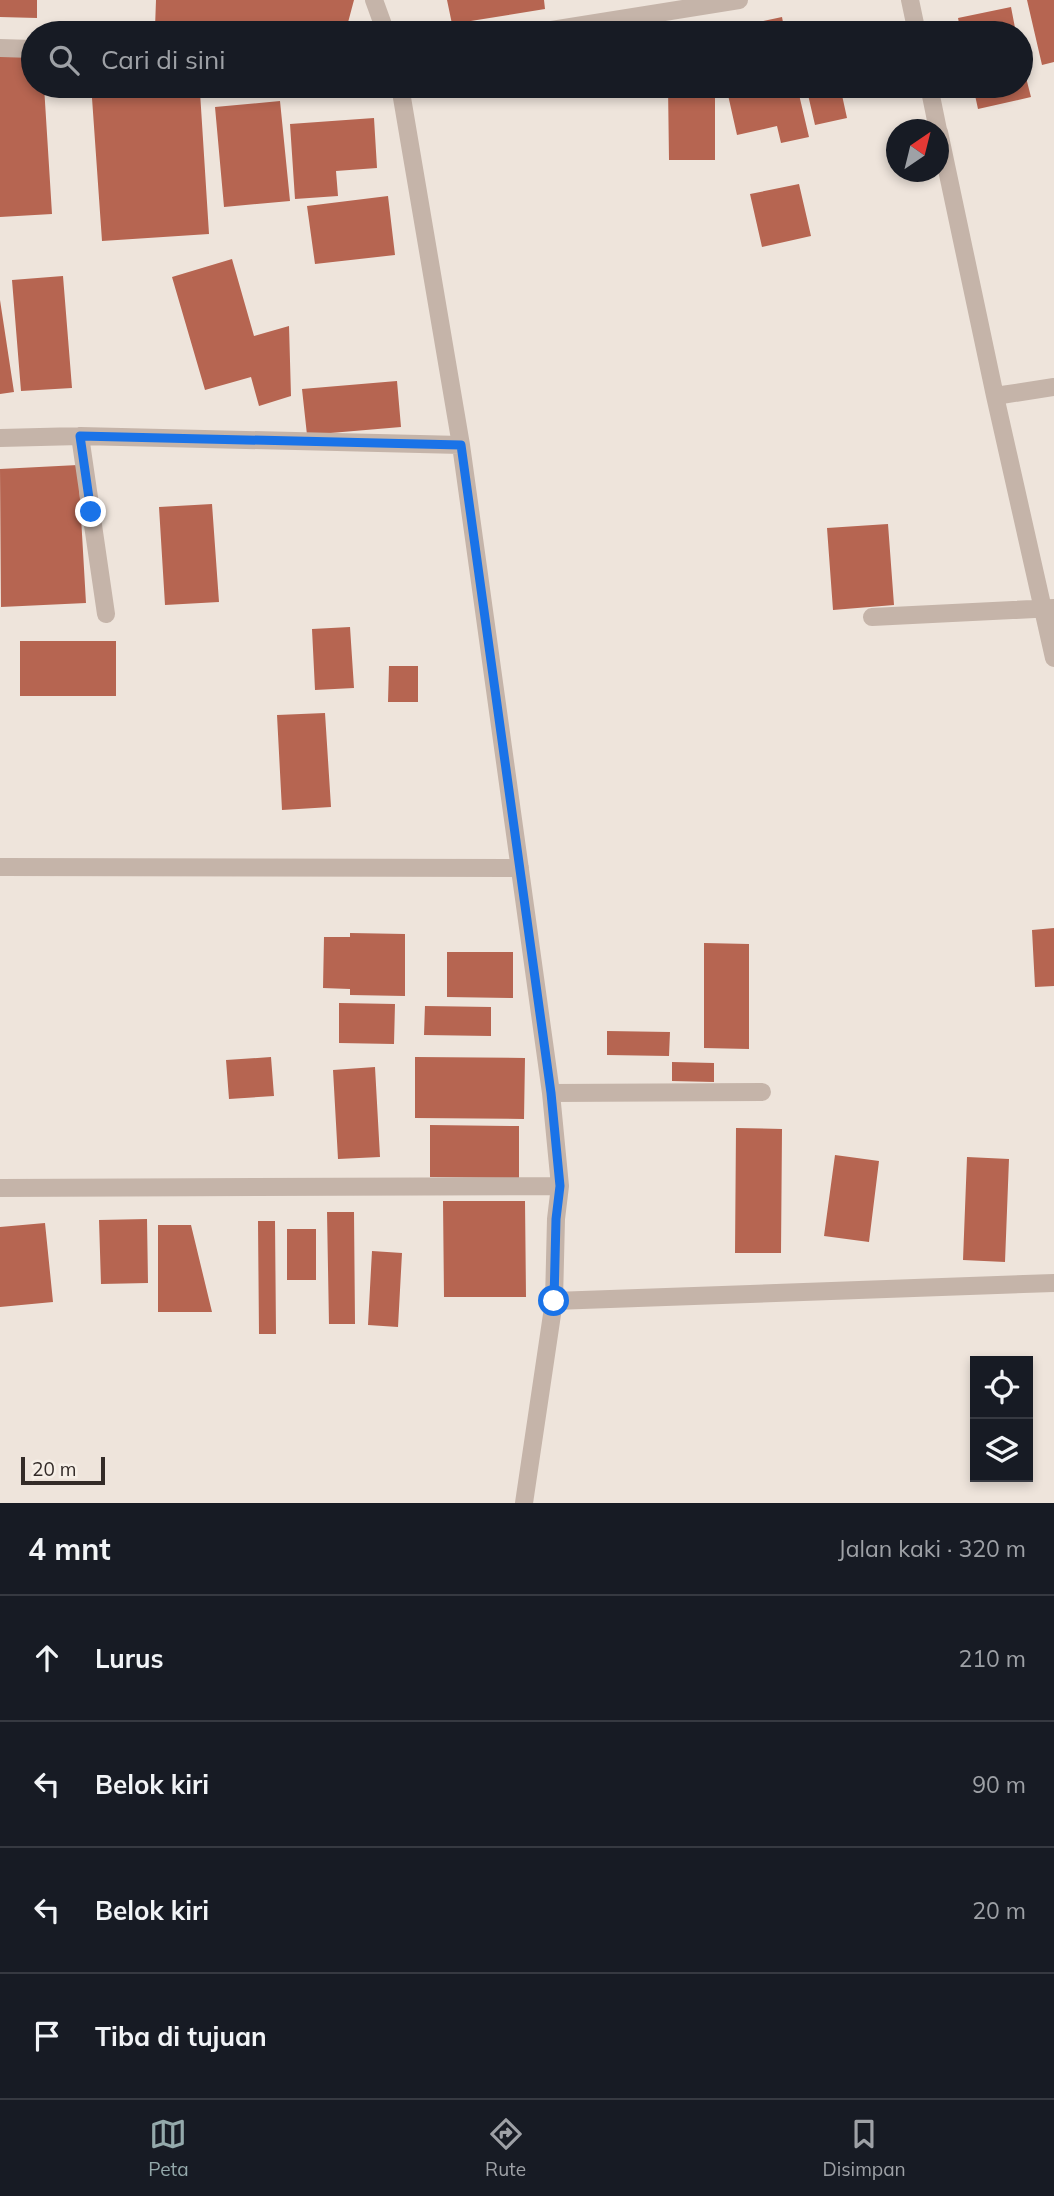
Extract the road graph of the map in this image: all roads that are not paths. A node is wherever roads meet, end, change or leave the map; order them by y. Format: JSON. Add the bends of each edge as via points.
{"nodes":[{"id":1,"x":374,"y":0,"type":"edge"},
{"id":2,"x":739,"y":0,"type":"edge"},
{"id":3,"x":910,"y":0,"type":"edge"},
{"id":4,"x":382,"y":21,"type":"edge"},
{"id":5,"x":608,"y":21,"type":"edge"},
{"id":6,"x":915,"y":21,"type":"edge"},
{"id":7,"x":0,"y":48,"type":"edge"},
{"id":8,"x":21,"y":49,"type":"edge"},
{"id":9,"x":402,"y":98,"type":"edge"},
{"id":10,"x":931,"y":98,"type":"edge"},
{"id":11,"x":936,"y":119,"type":"edge"},
{"id":12,"x":949,"y":182,"type":"edge"},
{"id":13,"x":1054,"y":387,"type":"edge"},
{"id":14,"x":995,"y":396,"type":"junction"},
{"id":15,"x":80,"y":436,"type":"junction"},
{"id":16,"x":0,"y":438,"type":"edge"},
{"id":17,"x":461,"y":445,"type":"junction"},
{"id":18,"x":1049,"y":609,"type":"edge"},
{"id":19,"x":106,"y":614,"type":"dead end"},
{"id":20,"x":872,"y":617,"type":"dead end"},
{"id":21,"x":1054,"y":658,"type":"edge"},
{"id":22,"x":0,"y":867,"type":"edge"},
{"id":23,"x":520,"y":868,"type":"junction"},
{"id":24,"x":762,"y":1092,"type":"dead end"},
{"id":25,"x":551,"y":1093,"type":"junction"},
{"id":26,"x":560,"y":1186,"type":"junction"},
{"id":27,"x":0,"y":1188,"type":"edge"},
{"id":28,"x":1054,"y":1283,"type":"edge"},
{"id":29,"x":554,"y":1301,"type":"junction"},
{"id":30,"x":524,"y":1503,"type":"edge"}],
"edges":[{"from":1,"to":4,"type":"street"},
{"from":2,"to":5,"type":"street"},
{"from":3,"to":6,"type":"street"},
{"from":7,"to":8,"type":"street"},
{"from":9,"to":17,"type":"street"},
{"from":10,"to":11,"type":"street"},
{"from":12,"to":14,"type":"street"},
{"from":13,"to":14,"type":"street"},
{"from":14,"to":18,"type":"street"},
{"from":15,"to":16,"type":"street"},
{"from":15,"to":17,"type":"street"},
{"from":15,"to":19,"type":"street"},
{"from":17,"to":23,"type":"street"},
{"from":18,"to":20,"type":"street"},
{"from":18,"to":21,"type":"street"},
{"from":22,"to":23,"type":"street"},
{"from":23,"to":25,"type":"street"},
{"from":24,"to":25,"type":"street"},
{"from":25,"to":26,"type":"street"},
{"from":26,"to":27,"type":"street"},
{"from":26,"to":29,"type":"street"},
{"from":28,"to":29,"type":"street"},
{"from":29,"to":30,"type":"street"}]}
